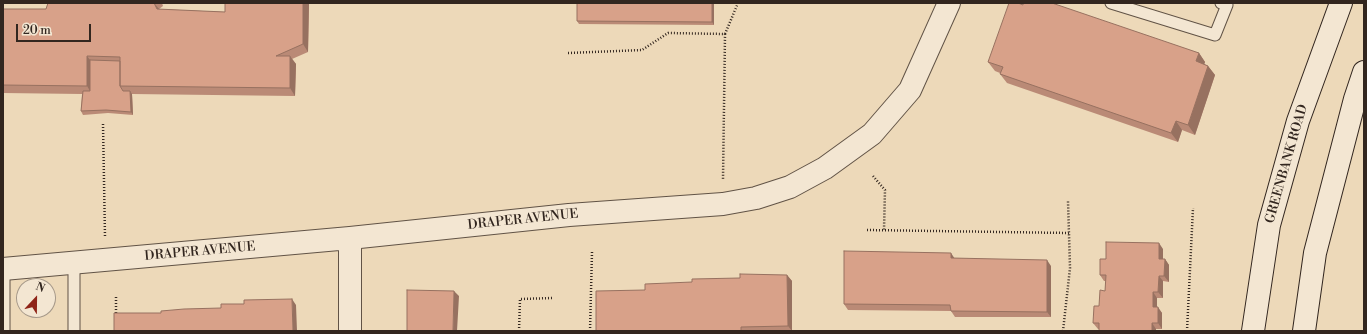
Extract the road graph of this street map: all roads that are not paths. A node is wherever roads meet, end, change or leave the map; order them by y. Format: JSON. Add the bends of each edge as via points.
{"nodes":[{"id":1,"x":950,"y":3,"type":"edge"},
{"id":2,"x":1111,"y":3,"type":"edge"},
{"id":3,"x":1221,"y":3,"type":"edge"},
{"id":4,"x":1341,"y":3,"type":"edge"},
{"id":5,"x":1364,"y":72,"type":"edge"},
{"id":6,"x":350,"y":238,"type":"junction"},
{"id":7,"x":74,"y":263,"type":"junction"},
{"id":8,"x":4,"y":269,"type":"edge"},
{"id":9,"x":4,"y":331,"type":"edge"},
{"id":10,"x":74,"y":331,"type":"edge"},
{"id":11,"x":350,"y":331,"type":"edge"},
{"id":12,"x":1253,"y":331,"type":"edge"},
{"id":13,"x":1304,"y":331,"type":"edge"}],
"edges":[{"from":1,"to":6,"type":"street","name":"DRAPER AVENUE","via":[[910,90],[872,134],[825,168],[790,187],[756,198],[723,204],[569,215]]},
{"from":2,"to":3,"type":"lane","via":[[1215,35],[1227,5]]},
{"from":4,"to":12,"type":"street","name":"GREENBANK ROAD","via":[[1298,121],[1269,225]]},
{"from":5,"to":13,"type":"street","via":[[1315,253]]},
{"from":6,"to":7,"type":"street","name":"DRAPER AVENUE"},
{"from":6,"to":11,"type":"street"},
{"from":7,"to":8,"type":"street","name":"DRAPER AVENUE"},
{"from":7,"to":10,"type":"lane"},
{"from":8,"to":9,"type":"lane"}]}
